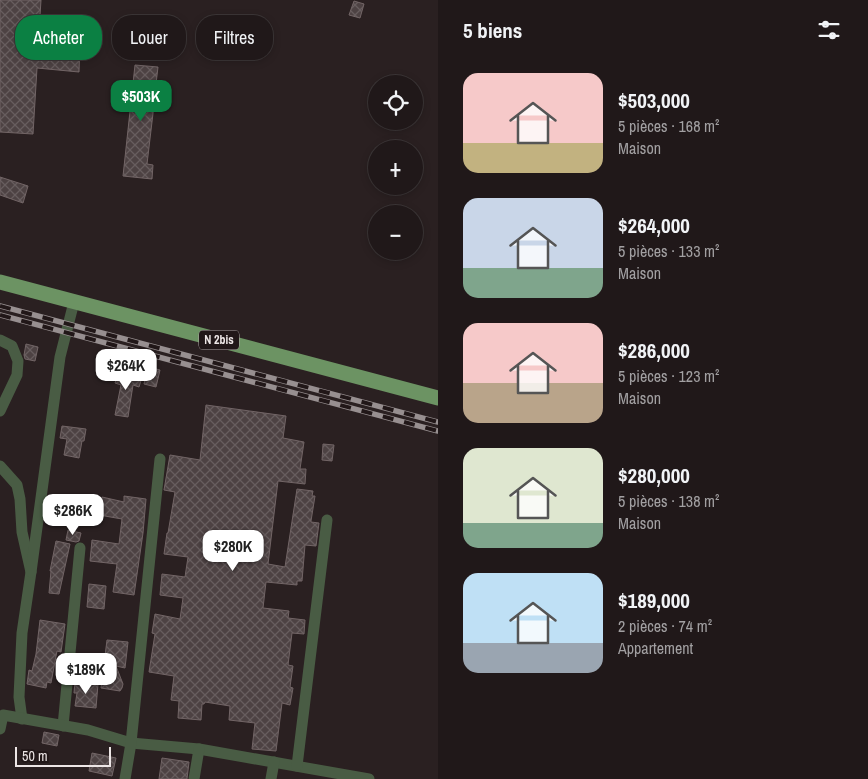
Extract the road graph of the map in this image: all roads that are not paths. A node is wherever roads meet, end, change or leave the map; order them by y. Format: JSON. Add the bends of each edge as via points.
{"nodes":[{"id":1,"x":0,"y":282,"type":"edge"},
{"id":2,"x":74,"y":302,"type":"junction"},
{"id":3,"x":0,"y":340,"type":"edge"},
{"id":4,"x":438,"y":398,"type":"edge"},
{"id":5,"x":0,"y":411,"type":"edge"},
{"id":6,"x":160,"y":459,"type":"dead end"},
{"id":7,"x":0,"y":466,"type":"edge"},
{"id":8,"x":327,"y":520,"type":"dead end"},
{"id":9,"x":80,"y":548,"type":"dead end"},
{"id":10,"x":31,"y":572,"type":"junction"},
{"id":11,"x":1,"y":715,"type":"edge"},
{"id":12,"x":22,"y":719,"type":"junction"},
{"id":13,"x":63,"y":726,"type":"junction"},
{"id":14,"x":0,"y":729,"type":"edge"},
{"id":15,"x":131,"y":743,"type":"junction"},
{"id":16,"x":199,"y":749,"type":"junction"},
{"id":17,"x":274,"y":762,"type":"junction"},
{"id":18,"x":297,"y":766,"type":"junction"},
{"id":19,"x":345,"y":777,"type":"edge"},
{"id":20,"x":126,"y":779,"type":"edge"},
{"id":21,"x":194,"y":779,"type":"edge"},
{"id":22,"x":272,"y":779,"type":"edge"},
{"id":23,"x":369,"y":779,"type":"edge"}],
"edges":[{"from":1,"to":2,"type":"main road","number":"N 2bis"},
{"from":2,"to":4,"type":"main road","number":"N 2bis"},
{"from":2,"to":10,"type":"street","via":[[60,357]]},
{"from":3,"to":5,"type":"street","via":[[12,346],[18,361],[16,375]]},
{"from":6,"to":15,"type":"street"},
{"from":7,"to":10,"type":"street","via":[[17,485],[22,532]]},
{"from":8,"to":18,"type":"street"},
{"from":9,"to":13,"type":"street"},
{"from":10,"to":12,"type":"street","via":[[22,633],[19,697]]},
{"from":11,"to":12,"type":"street"},
{"from":11,"to":14,"type":"street"},
{"from":12,"to":13,"type":"street"},
{"from":13,"to":15,"type":"street"},
{"from":15,"to":16,"type":"street"},
{"from":15,"to":20,"type":"street"},
{"from":16,"to":17,"type":"street"},
{"from":16,"to":21,"type":"street"},
{"from":17,"to":18,"type":"street"},
{"from":17,"to":22,"type":"street"},
{"from":18,"to":19,"type":"street"},
{"from":19,"to":23,"type":"street"}]}
